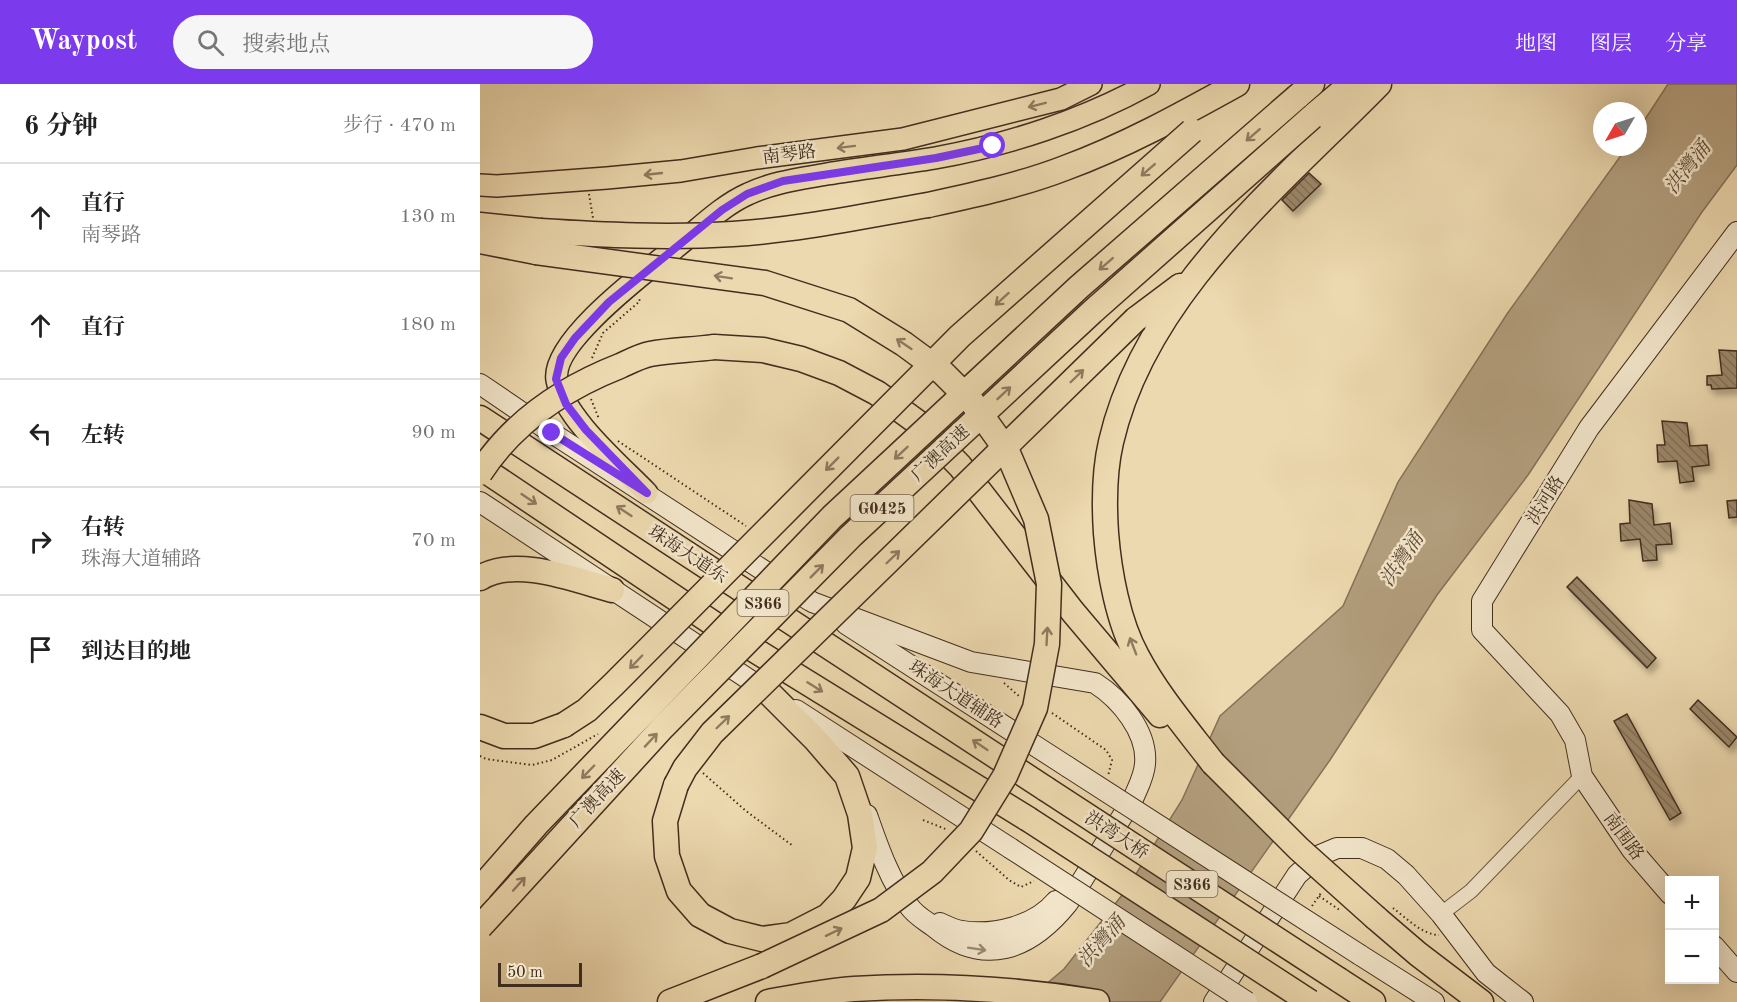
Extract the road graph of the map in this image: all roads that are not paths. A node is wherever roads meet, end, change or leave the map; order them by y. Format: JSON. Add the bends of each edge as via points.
{"nodes":[{"id":1,"x":1091,"y":84,"type":"edge"},
{"id":2,"x":1149,"y":84,"type":"edge"},
{"id":3,"x":1237,"y":84,"type":"edge"},
{"id":4,"x":1250,"y":84,"type":"edge"},
{"id":5,"x":1351,"y":84,"type":"edge"},
{"id":6,"x":1379,"y":84,"type":"edge"},
{"id":7,"x":1304,"y":91,"type":"edge"},
{"id":8,"x":480,"y":184,"type":"edge"},
{"id":9,"x":480,"y":225,"type":"edge"},
{"id":10,"x":1737,"y":232,"type":"edge"},
{"id":11,"x":480,"y":241,"type":"edge"},
{"id":12,"x":538,"y":242,"type":"junction"},
{"id":13,"x":1195,"y":274,"type":"junction"},
{"id":14,"x":480,"y":384,"type":"edge"},
{"id":15,"x":480,"y":418,"type":"edge"},
{"id":16,"x":480,"y":466,"type":"edge"},
{"id":17,"x":480,"y":473,"type":"edge"},
{"id":18,"x":647,"y":493,"type":"junction"},
{"id":19,"x":480,"y":502,"type":"edge"},
{"id":20,"x":480,"y":578,"type":"edge"},
{"id":21,"x":612,"y":590,"type":"junction"},
{"id":22,"x":812,"y":602,"type":"junction"},
{"id":23,"x":768,"y":692,"type":"junction"},
{"id":24,"x":1157,"y":701,"type":"junction"},
{"id":25,"x":480,"y":727,"type":"edge"},
{"id":26,"x":847,"y":776,"type":"junction"},
{"id":27,"x":1582,"y":776,"type":"junction"},
{"id":28,"x":1046,"y":789,"type":"joint"},
{"id":29,"x":1665,"y":888,"type":"edge"},
{"id":30,"x":480,"y":889,"type":"edge"},
{"id":31,"x":1441,"y":914,"type":"junction"},
{"id":32,"x":480,"y":927,"type":"edge"},
{"id":33,"x":1719,"y":952,"type":"edge"},
{"id":34,"x":1737,"y":972,"type":"edge"},
{"id":35,"x":670,"y":1002,"type":"edge"},
{"id":36,"x":768,"y":1002,"type":"edge"},
{"id":37,"x":1097,"y":1002,"type":"edge"},
{"id":38,"x":1214,"y":1002,"type":"edge"},
{"id":39,"x":1247,"y":1002,"type":"edge"},
{"id":40,"x":1310,"y":1002,"type":"edge"},
{"id":41,"x":1373,"y":1002,"type":"edge"},
{"id":42,"x":1434,"y":1002,"type":"edge"},
{"id":43,"x":1481,"y":1002,"type":"edge"},
{"id":44,"x":1523,"y":1002,"type":"edge"}],
"edges":[{"from":1,"to":8,"type":"main road","name":"南琴路","one_way":true,"via":[[1061,99],[903,139],[681,171],[497,186]]},
{"from":2,"to":18,"type":"main road","name":"南琴路","via":[[1062,123],[993,146],[783,181],[747,194],[609,302],[561,358],[556,379],[566,404],[586,430]]},
{"from":3,"to":12,"type":"highway","bridge":true,"via":[[1149,132],[1065,169],[987,192],[830,222],[734,234]]},
{"from":4,"to":25,"type":"highway","one_way":true,"bridge":true,"via":[[960,336],[587,710],[534,736],[504,736]]},
{"from":32,"to":5,"type":"highway","name":"广澳高速","number":"G0425","one_way":true,"bridge":true,"via":[[663,727],[851,536],[1092,312]]},
{"from":6,"to":13,"type":"highway"},
{"from":7,"to":30,"type":"highway","name":"广澳高速","number":"G0425","one_way":true,"bridge":true,"via":[[1079,287],[832,518],[536,825]]},
{"from":9,"to":12,"type":"highway"},
{"from":10,"to":27,"type":"main road","name":"洪河路","via":[[1589,428],[1482,602],[1482,630],[1560,714],[1575,740]]},
{"from":11,"to":12,"type":"highway"},
{"from":35,"to":12,"type":"highway","one_way":true,"bridge":true,"via":[[762,966],[880,910],[932,872],[971,831],[1005,776],[1035,708],[1047,644],[1049,584],[1036,519],[1007,451],[972,402],[942,372],[904,344],[849,310],[765,283]]},
{"from":24,"to":13,"type":"highway","one_way":true,"via":[[1119,608],[1108,557],[1104,500],[1110,444],[1125,396],[1162,324]]},
{"from":26,"to":13,"type":"highway","one_way":true,"bridge":true,"via":[[860,814],[865,848],[858,878],[828,916],[791,935],[762,939],[730,932],[700,915],[679,891],[668,856],[665,821],[685,768],[712,733],[1136,319]]},
{"from":14,"to":18,"type":"main road","name":"珠海大道辅路"},
{"from":28,"to":15,"type":"highway","name":"珠海大道东","number":"S366","one_way":true},
{"from":16,"to":40,"type":"highway","name":"洪湾大桥","number":"S366","one_way":true,"bridge":true,"via":[[732,636],[1028,819]]},
{"from":17,"to":24,"type":"highway","bridge":true,"via":[[519,426],[552,399],[598,374],[649,354],[714,347],[763,350],[801,360],[877,393],[917,422],[960,466],[1073,612]]},
{"from":18,"to":22,"type":"main road","name":"珠海大道辅路"},
{"from":19,"to":21,"type":"main road"},
{"from":20,"to":21,"type":"highway","via":[[510,568],[544,572]]},
{"from":21,"to":23,"type":"main road"},
{"from":26,"to":22,"type":"main road","one_way":true,"via":[[860,796],[892,879],[910,908],[960,931],[991,931],[1015,927],[1054,904],[1124,797],[1136,757],[1130,734],[1111,705],[1073,678],[971,662]]},
{"from":22,"to":42,"type":"main road","name":"珠海大道辅路","bridge":true},
{"from":23,"to":26,"type":"highway"},
{"from":23,"to":39,"type":"main road","bridge":true},
{"from":24,"to":43,"type":"highway","bridge":true,"via":[[1299,849],[1418,954]]},
{"from":27,"to":29,"type":"main road","name":"南围路","via":[[1632,850]]},
{"from":27,"to":31,"type":"street","via":[[1471,891]]},
{"from":28,"to":41,"type":"highway","name":"洪湾大桥","number":"S366","bridge":true},
{"from":31,"to":38,"type":"main road","via":[[1387,859],[1362,848],[1337,848],[1318,856],[1297,875]]},
{"from":31,"to":44,"type":"main road","via":[[1486,973]]},
{"from":33,"to":34,"type":"main road"},
{"from":36,"to":37,"type":"highway","via":[[853,989],[948,987]]}]}
